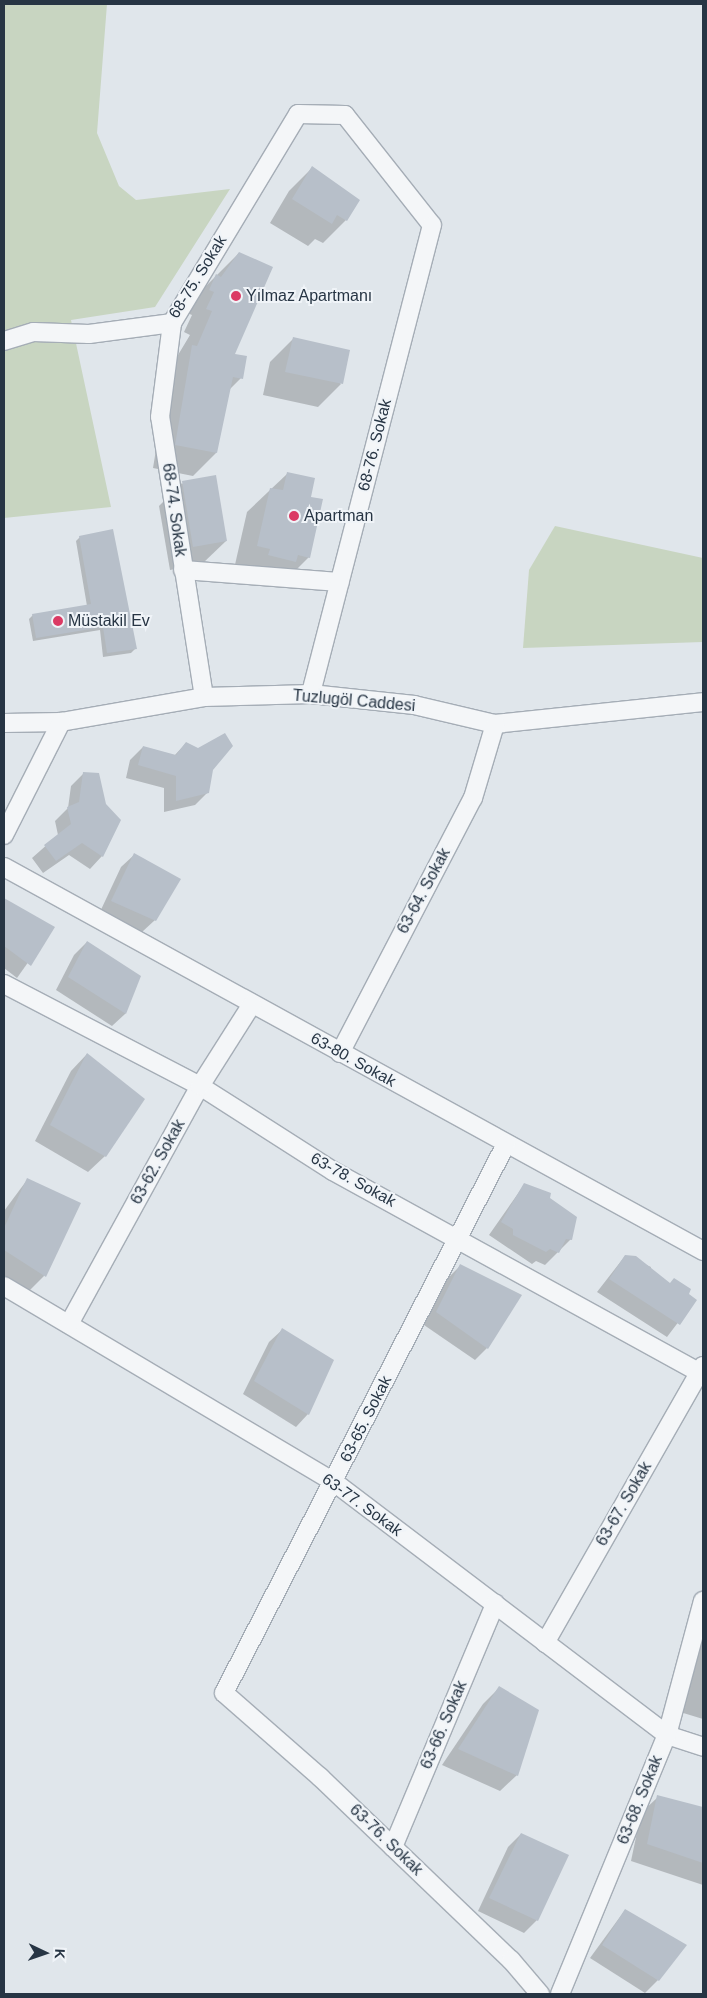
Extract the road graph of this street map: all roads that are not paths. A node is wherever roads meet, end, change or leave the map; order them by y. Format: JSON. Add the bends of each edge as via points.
{"nodes":[{"id":1,"x":298,"y":114,"type":"joint"},
{"id":2,"x":172,"y":323,"type":"junction"},
{"id":3,"x":4,"y":341,"type":"edge"},
{"id":4,"x":183,"y":570,"type":"junction"},
{"id":5,"x":340,"y":582,"type":"junction"},
{"id":6,"x":312,"y":694,"type":"junction"},
{"id":7,"x":204,"y":697,"type":"junction"},
{"id":8,"x":703,"y":702,"type":"edge"},
{"id":9,"x":61,"y":722,"type":"junction"},
{"id":10,"x":4,"y":723,"type":"edge"},
{"id":11,"x":495,"y":724,"type":"junction"},
{"id":12,"x":4,"y":835,"type":"edge"},
{"id":13,"x":4,"y":867,"type":"edge"},
{"id":14,"x":4,"y":984,"type":"edge"},
{"id":15,"x":252,"y":1004,"type":"junction"},
{"id":16,"x":340,"y":1053,"type":"junction"},
{"id":17,"x":200,"y":1086,"type":"junction"},
{"id":18,"x":506,"y":1144,"type":"junction"},
{"id":19,"x":458,"y":1237,"type":"junction"},
{"id":20,"x":703,"y":1251,"type":"edge"},
{"id":21,"x":4,"y":1286,"type":"edge"},
{"id":22,"x":69,"y":1324,"type":"junction"},
{"id":23,"x":702,"y":1371,"type":"edge"},
{"id":24,"x":334,"y":1482,"type":"junction"},
{"id":25,"x":703,"y":1601,"type":"edge"},
{"id":26,"x":495,"y":1604,"type":"junction"},
{"id":27,"x":545,"y":1643,"type":"junction"},
{"id":28,"x":224,"y":1693,"type":"joint"},
{"id":29,"x":667,"y":1735,"type":"junction"},
{"id":30,"x":703,"y":1747,"type":"edge"},
{"id":31,"x":393,"y":1847,"type":"junction"},
{"id":32,"x":540,"y":1994,"type":"edge"},
{"id":33,"x":560,"y":1994,"type":"edge"}],
"edges":[{"from":1,"to":2,"type":"street","name":"68-75. Sokak"},
{"from":1,"to":5,"type":"street","name":"68-76. Sokak","via":[[345,115],[432,225]]},
{"from":2,"to":3,"type":"street","name":"68-75. Sokak","via":[[89,334],[34,332]]},
{"from":2,"to":4,"type":"street","name":"68-74. Sokak","via":[[160,417]]},
{"from":4,"to":5,"type":"street"},
{"from":4,"to":7,"type":"street","name":"68-74. Sokak"},
{"from":5,"to":6,"type":"street","name":"68-76. Sokak"},
{"from":6,"to":7,"type":"street","name":"Tuzlugöl Caddesi"},
{"from":6,"to":11,"type":"street","name":"Tuzlugöl Caddesi","via":[[414,706]]},
{"from":7,"to":9,"type":"street","name":"Tuzlugöl Caddesi"},
{"from":8,"to":11,"type":"street","name":"Tuzlugöl Caddesi"},
{"from":9,"to":10,"type":"street","name":"Tuzlugöl Caddesi"},
{"from":9,"to":12,"type":"street"},
{"from":11,"to":16,"type":"street","name":"63-64. Sokak","via":[[473,798]]},
{"from":13,"to":15,"type":"street","name":"63-80. Sokak"},
{"from":14,"to":17,"type":"street","name":"63-78. Sokak"},
{"from":15,"to":16,"type":"street","name":"63-80. Sokak"},
{"from":15,"to":17,"type":"street","name":"63-62. Sokak"},
{"from":16,"to":18,"type":"street","name":"63-80. Sokak"},
{"from":17,"to":19,"type":"street","name":"63-78. Sokak","via":[[333,1171]]},
{"from":17,"to":22,"type":"street","name":"63-62. Sokak"},
{"from":18,"to":19,"type":"street","name":"63-65. Sokak"},
{"from":18,"to":20,"type":"street","name":"63-80. Sokak"},
{"from":19,"to":23,"type":"street","name":"63-78. Sokak"},
{"from":19,"to":24,"type":"street","name":"63-65. Sokak"},
{"from":21,"to":22,"type":"street","name":"63-77. Sokak"},
{"from":22,"to":24,"type":"street","name":"63-77. Sokak"},
{"from":23,"to":27,"type":"street","name":"63-67. Sokak"},
{"from":24,"to":26,"type":"street","name":"63-77. Sokak"},
{"from":24,"to":28,"type":"street","name":"63-65. Sokak"},
{"from":25,"to":29,"type":"street","name":"63-68. Sokak"},
{"from":26,"to":27,"type":"street","name":"63-77. Sokak"},
{"from":26,"to":31,"type":"street","name":"63-66. Sokak"},
{"from":27,"to":29,"type":"street","name":"63-77. Sokak"},
{"from":28,"to":31,"type":"street","name":"63-76. Sokak"},
{"from":29,"to":30,"type":"street","name":"63-77. Sokak"},
{"from":29,"to":33,"type":"street","name":"63-68. Sokak"},
{"from":31,"to":32,"type":"street","name":"63-76. Sokak","via":[[511,1960]]}]}
